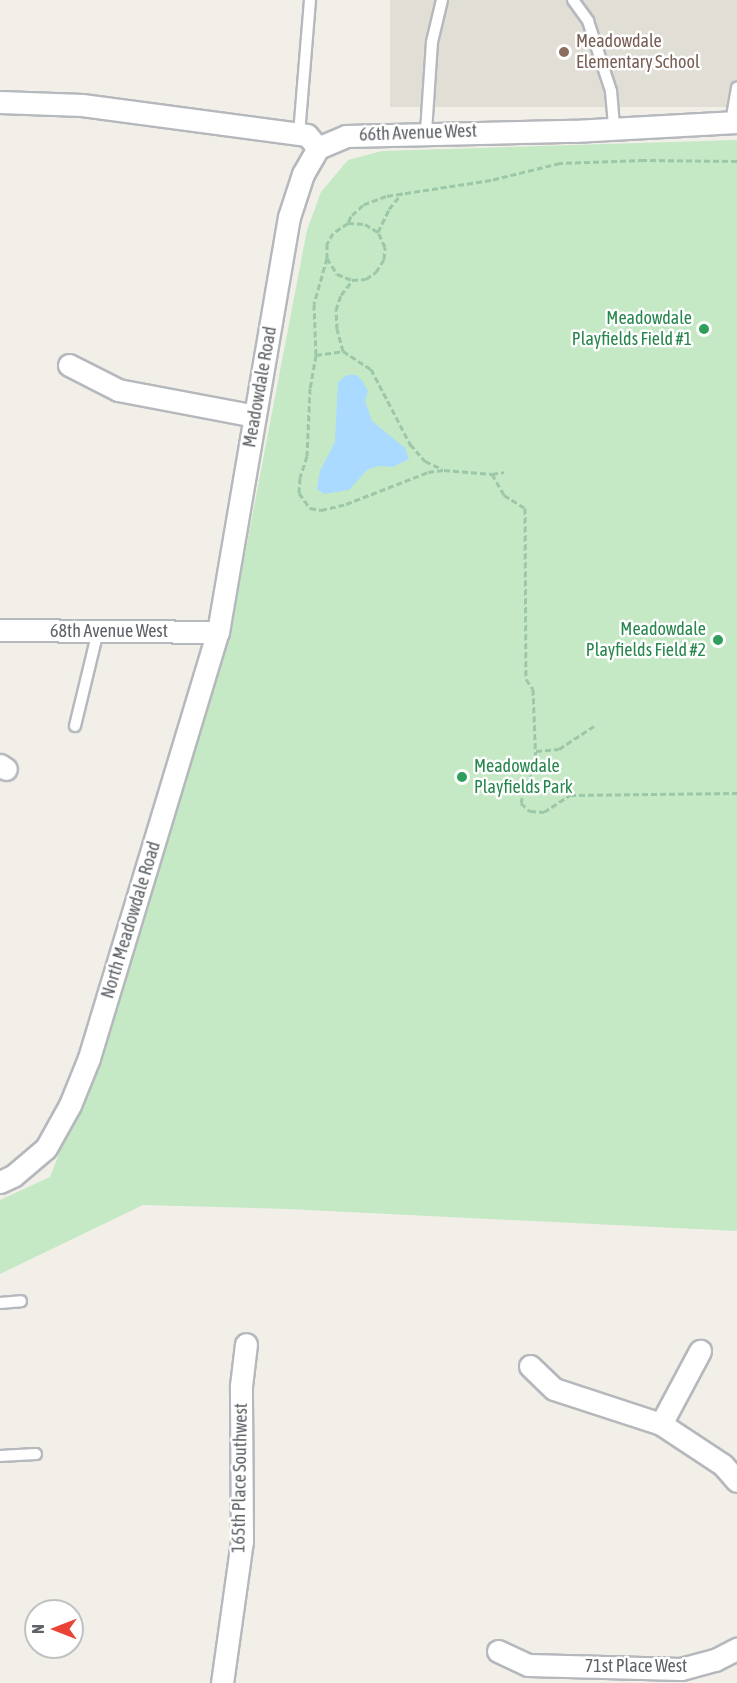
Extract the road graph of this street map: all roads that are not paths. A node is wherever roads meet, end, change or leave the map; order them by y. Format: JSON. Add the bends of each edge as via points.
{"nodes":[{"id":1,"x":310,"y":0,"type":"edge"},
{"id":2,"x":442,"y":0,"type":"edge"},
{"id":3,"x":573,"y":0,"type":"edge"},
{"id":4,"x":737,"y":88,"type":"edge"},
{"id":5,"x":0,"y":102,"type":"edge"},
{"id":6,"x":734,"y":122,"type":"edge"},
{"id":7,"x":614,"y":129,"type":"junction"},
{"id":8,"x":426,"y":132,"type":"junction"},
{"id":9,"x":299,"y":134,"type":"junction"},
{"id":10,"x":318,"y":148,"type":"junction"},
{"id":11,"x":69,"y":365,"type":"dead end"},
{"id":12,"x":255,"y":416,"type":"junction"},
{"id":13,"x":0,"y":630,"type":"edge"},
{"id":14,"x":98,"y":631,"type":"junction"},
{"id":15,"x":218,"y":632,"type":"junction"},
{"id":16,"x":75,"y":726,"type":"dead end"},
{"id":17,"x":0,"y":1182,"type":"edge"},
{"id":18,"x":21,"y":1301,"type":"dead end"},
{"id":19,"x":0,"y":1303,"type":"edge"},
{"id":20,"x":246,"y":1344,"type":"dead end"},
{"id":21,"x":700,"y":1351,"type":"dead end"},
{"id":22,"x":530,"y":1366,"type":"dead end"},
{"id":23,"x":661,"y":1424,"type":"junction"},
{"id":24,"x":36,"y":1454,"type":"dead end"},
{"id":25,"x":0,"y":1456,"type":"edge"},
{"id":26,"x":737,"y":1481,"type":"edge"},
{"id":27,"x":737,"y":1649,"type":"edge"},
{"id":28,"x":498,"y":1651,"type":"dead end"},
{"id":29,"x":222,"y":1683,"type":"edge"}],
"edges":[{"from":1,"to":9,"type":"lane"},
{"from":2,"to":8,"type":"lane","via":[[432,42]]},
{"from":3,"to":7,"type":"lane","via":[[588,21],[611,91]]},
{"from":4,"to":6,"type":"lane"},
{"from":5,"to":9,"type":"street","via":[[82,105]]},
{"from":6,"to":7,"type":"street","name":"66th Avenue West"},
{"from":7,"to":8,"type":"street","name":"66th Avenue West"},
{"from":8,"to":10,"type":"street","name":"66th Avenue West","via":[[346,136]]},
{"from":9,"to":10,"type":"street","via":[[307,135]]},
{"from":10,"to":12,"type":"street","name":"Meadowdale Road","via":[[303,174],[289,217]]},
{"from":11,"to":12,"type":"street","via":[[118,390]]},
{"from":12,"to":15,"type":"street","name":"Meadowdale Road"},
{"from":13,"to":14,"type":"street","name":"68th Avenue West"},
{"from":14,"to":15,"type":"street","name":"68th Avenue West"},
{"from":14,"to":16,"type":"lane"},
{"from":15,"to":17,"type":"street","name":"North Meadowdale Road","via":[[89,1058],[70,1105],[46,1148]]},
{"from":18,"to":19,"type":"lane"},
{"from":20,"to":29,"type":"street","name":"165th Place Southwest","via":[[241,1386],[242,1541]]},
{"from":21,"to":23,"type":"street"},
{"from":22,"to":23,"type":"street","via":[[554,1389]]},
{"from":23,"to":26,"type":"street","via":[[723,1466]]},
{"from":24,"to":25,"type":"lane"},
{"from":27,"to":28,"type":"street","name":"71st Place West","via":[[681,1669],[528,1665]]}]}
